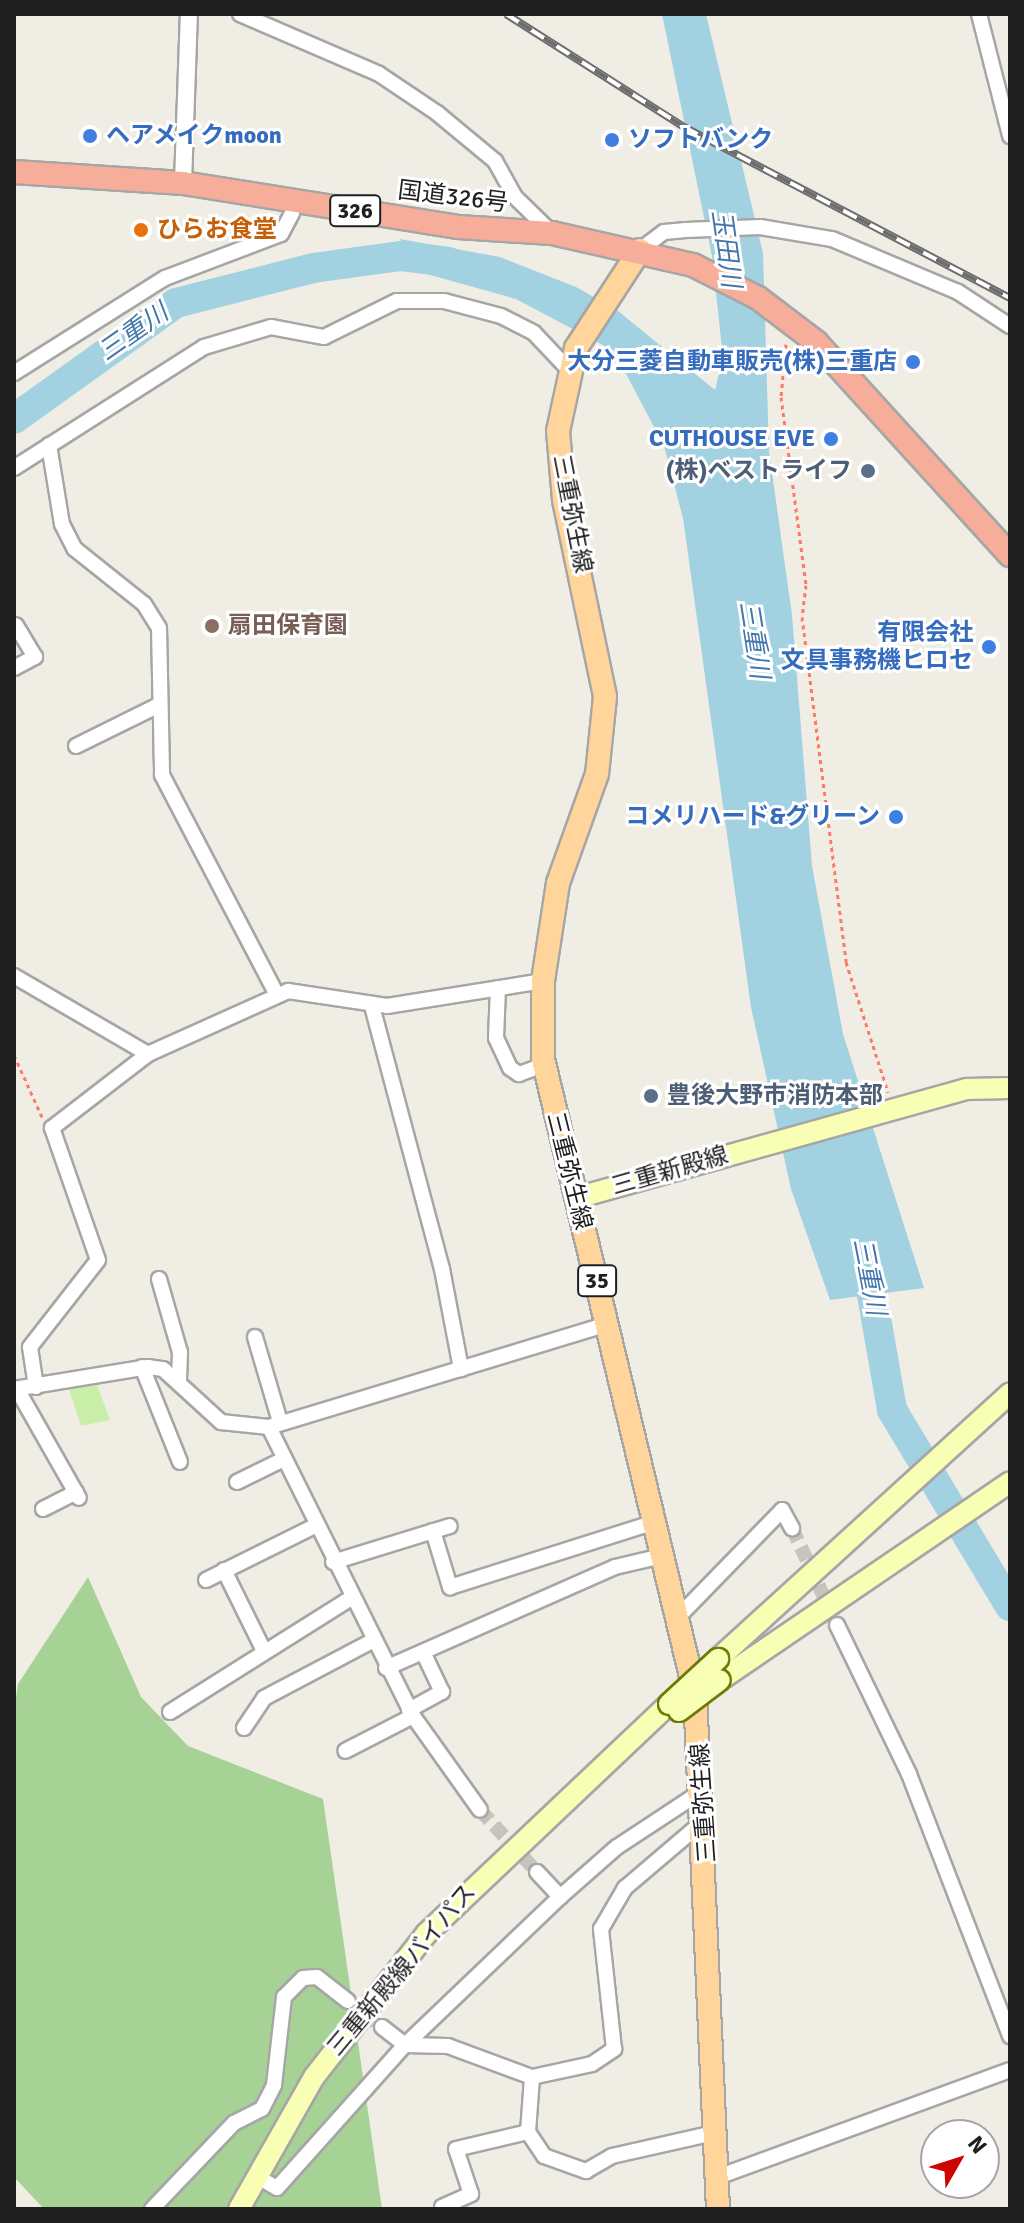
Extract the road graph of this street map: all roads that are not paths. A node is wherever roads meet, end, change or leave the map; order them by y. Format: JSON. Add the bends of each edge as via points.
{"nodes":[{"id":1,"x":189,"y":14,"type":"edge"},
{"id":2,"x":240,"y":14,"type":"edge"},
{"id":3,"x":979,"y":14,"type":"edge"},
{"id":4,"x":1010,"y":136,"type":"edge"},
{"id":5,"x":14,"y":172,"type":"edge"},
{"id":6,"x":183,"y":183,"type":"junction"},
{"id":7,"x":292,"y":213,"type":"dead end"},
{"id":8,"x":552,"y":233,"type":"junction"},
{"id":9,"x":640,"y":250,"type":"junction"},
{"id":10,"x":1010,"y":326,"type":"edge"},
{"id":11,"x":570,"y":366,"type":"junction"},
{"id":12,"x":14,"y":373,"type":"edge"},
{"id":13,"x":49,"y":445,"type":"junction"},
{"id":14,"x":14,"y":468,"type":"edge"},
{"id":15,"x":1010,"y":555,"type":"edge"},
{"id":16,"x":16,"y":625,"type":"dead end"},
{"id":17,"x":14,"y":668,"type":"edge"},
{"id":18,"x":157,"y":706,"type":"junction"},
{"id":19,"x":76,"y":746,"type":"dead end"},
{"id":20,"x":14,"y":976,"type":"edge"},
{"id":21,"x":543,"y":981,"type":"junction"},
{"id":22,"x":498,"y":988,"type":"junction"},
{"id":23,"x":277,"y":995,"type":"junction"},
{"id":24,"x":372,"y":1006,"type":"junction"},
{"id":25,"x":148,"y":1054,"type":"junction"},
{"id":26,"x":544,"y":1065,"type":"junction"},
{"id":27,"x":1010,"y":1088,"type":"edge"},
{"id":28,"x":576,"y":1198,"type":"junction"},
{"id":29,"x":159,"y":1279,"type":"dead end"},
{"id":30,"x":608,"y":1324,"type":"junction"},
{"id":31,"x":255,"y":1337,"type":"dead end"},
{"id":32,"x":142,"y":1367,"type":"junction"},
{"id":33,"x":461,"y":1369,"type":"junction"},
{"id":34,"x":179,"y":1383,"type":"junction"},
{"id":35,"x":36,"y":1387,"type":"junction"},
{"id":36,"x":15,"y":1389,"type":"edge"},
{"id":37,"x":1007,"y":1396,"type":"edge"},
{"id":38,"x":274,"y":1425,"type":"junction"},
{"id":39,"x":282,"y":1460,"type":"junction"},
{"id":40,"x":180,"y":1462,"type":"dead end"},
{"id":41,"x":237,"y":1482,"type":"dead end"},
{"id":42,"x":1010,"y":1482,"type":"edge"},
{"id":43,"x":43,"y":1509,"type":"dead end"},
{"id":44,"x":658,"y":1521,"type":"junction"},
{"id":45,"x":315,"y":1526,"type":"junction"},
{"id":46,"x":450,"y":1526,"type":"dead end"},
{"id":47,"x":792,"y":1528,"type":"dead end"},
{"id":48,"x":433,"y":1531,"type":"junction"},
{"id":49,"x":666,"y":1555,"type":"junction"},
{"id":50,"x":333,"y":1562,"type":"junction"},
{"id":51,"x":224,"y":1570,"type":"junction"},
{"id":52,"x":206,"y":1580,"type":"dead end"},
{"id":53,"x":351,"y":1598,"type":"junction"},
{"id":54,"x":681,"y":1614,"type":"junction"},
{"id":55,"x":837,"y":1625,"type":"tunnel mouth"},
{"id":56,"x":372,"y":1641,"type":"junction"},
{"id":57,"x":263,"y":1649,"type":"junction"},
{"id":58,"x":423,"y":1652,"type":"junction"},
{"id":59,"x":386,"y":1668,"type":"junction"},
{"id":60,"x":719,"y":1670,"type":"junction"},
{"id":61,"x":170,"y":1712,"type":"dead end"},
{"id":62,"x":411,"y":1713,"type":"junction"},
{"id":63,"x":244,"y":1728,"type":"dead end"},
{"id":64,"x":345,"y":1751,"type":"dead end"},
{"id":65,"x":705,"y":1789,"type":"junction"},
{"id":66,"x":480,"y":1810,"type":"tunnel mouth"},
{"id":67,"x":706,"y":1819,"type":"junction"},
{"id":68,"x":537,"y":1872,"type":"tunnel mouth"},
{"id":69,"x":560,"y":1897,"type":"junction"},
{"id":70,"x":348,"y":2001,"type":"tunnel mouth"},
{"id":71,"x":382,"y":2027,"type":"tunnel mouth"},
{"id":72,"x":1010,"y":2036,"type":"edge"},
{"id":73,"x":405,"y":2045,"type":"junction"},
{"id":74,"x":1010,"y":2070,"type":"edge"},
{"id":75,"x":532,"y":2077,"type":"junction"},
{"id":76,"x":528,"y":2132,"type":"junction"},
{"id":77,"x":714,"y":2133,"type":"junction"},
{"id":78,"x":256,"y":2176,"type":"junction"},
{"id":79,"x":715,"y":2178,"type":"junction"},
{"id":80,"x":442,"y":2207,"type":"edge"},
{"id":81,"x":152,"y":2209,"type":"edge"},
{"id":82,"x":239,"y":2209,"type":"edge"},
{"id":83,"x":718,"y":2209,"type":"edge"}],
"edges":[{"from":1,"to":6,"type":"street"},
{"from":2,"to":8,"type":"street","via":[[379,74],[437,113],[495,161],[515,197]]},
{"from":3,"to":4,"type":"street"},
{"from":5,"to":6,"type":"highway","name":"国道326号","number":"326"},
{"from":6,"to":8,"type":"highway","name":"国道326号","number":"326","via":[[458,227]]},
{"from":7,"to":12,"type":"street","via":[[281,234],[165,278]]},
{"from":8,"to":9,"type":"highway","name":"国道326号","number":"326"},
{"from":9,"to":10,"type":"street","via":[[664,232],[686,230],[760,227],[832,239],[896,263]]},
{"from":9,"to":11,"type":"main road","name":"三重弥生線","number":"35","via":[[610,288]]},
{"from":9,"to":15,"type":"highway","name":"国道326号","number":"326","via":[[693,265],[774,309],[839,365]]},
{"from":11,"to":13,"type":"street","via":[[534,333],[501,316],[444,301],[397,301],[324,337],[271,327],[204,347]]},
{"from":11,"to":21,"type":"main road","name":"三重弥生線","number":"35","via":[[560,475],[603,665],[604,726],[593,788],[558,883]]},
{"from":13,"to":14,"type":"street"},
{"from":13,"to":18,"type":"street","via":[[62,524],[75,549],[144,604],[159,628]]},
{"from":16,"to":17,"type":"street","via":[[35,657]]},
{"from":18,"to":19,"type":"street"},
{"from":18,"to":23,"type":"street","via":[[162,775],[176,813]]},
{"from":20,"to":25,"type":"street"},
{"from":21,"to":22,"type":"street"},
{"from":21,"to":26,"type":"main road","name":"三重弥生線","number":"35"},
{"from":22,"to":24,"type":"street"},
{"from":22,"to":26,"type":"street","via":[[496,1038],[510,1068],[519,1074]]},
{"from":23,"to":24,"type":"street"},
{"from":23,"to":25,"type":"street"},
{"from":24,"to":33,"type":"street","via":[[442,1269]]},
{"from":25,"to":35,"type":"street","via":[[52,1128],[98,1260],[30,1347]]},
{"from":26,"to":28,"type":"main road","name":"三重弥生線","number":"35"},
{"from":27,"to":28,"type":"main road","name":"三重新殿線","via":[[967,1089]]},
{"from":28,"to":30,"type":"main road","name":"三重弥生線","number":"35"},
{"from":29,"to":34,"type":"street","via":[[180,1352]]},
{"from":30,"to":33,"type":"street"},
{"from":30,"to":44,"type":"main road","name":"三重弥生線","number":"35"},
{"from":31,"to":38,"type":"street"},
{"from":32,"to":34,"type":"street","via":[[163,1369]]},
{"from":32,"to":35,"type":"street"},
{"from":32,"to":40,"type":"street"},
{"from":33,"to":38,"type":"street"},
{"from":34,"to":38,"type":"street","via":[[221,1422]]},
{"from":35,"to":36,"type":"street"},
{"from":36,"to":43,"type":"street","via":[[77,1495]]},
{"from":37,"to":60,"type":"main road","name":"三重新殿線バイパス","via":[[890,1499]]},
{"from":38,"to":39,"type":"street"},
{"from":39,"to":41,"type":"street"},
{"from":39,"to":45,"type":"street"},
{"from":42,"to":60,"type":"main road","name":"三重新殿線バイパス"},
{"from":44,"to":48,"type":"street","via":[[450,1587]]},
{"from":44,"to":49,"type":"main road","name":"三重弥生線","number":"35"},
{"from":45,"to":50,"type":"street"},
{"from":45,"to":51,"type":"street"},
{"from":46,"to":48,"type":"street"},
{"from":47,"to":54,"type":"street","via":[[782,1510]]},
{"from":48,"to":50,"type":"street"},
{"from":49,"to":54,"type":"main road","name":"三重弥生線","number":"35"},
{"from":49,"to":58,"type":"street","via":[[615,1567]]},
{"from":50,"to":53,"type":"street"},
{"from":51,"to":52,"type":"street"},
{"from":51,"to":57,"type":"street"},
{"from":53,"to":56,"type":"street"},
{"from":53,"to":57,"type":"street"},
{"from":54,"to":65,"type":"main road","name":"三重弥生線","number":"35"},
{"from":55,"to":72,"type":"street","via":[[909,1774]]},
{"from":56,"to":59,"type":"street"},
{"from":56,"to":63,"type":"street","via":[[264,1698]]},
{"from":57,"to":61,"type":"street"},
{"from":58,"to":59,"type":"street"},
{"from":58,"to":62,"type":"street","via":[[442,1692]]},
{"from":59,"to":62,"type":"street"},
{"from":60,"to":78,"type":"main road","name":"三重新殿線バイパス","bridge":true,"via":[[606,1763],[427,1933],[314,2077]]},
{"from":62,"to":64,"type":"street"},
{"from":62,"to":66,"type":"street"},
{"from":65,"to":67,"type":"main road","name":"三重弥生線","number":"35"},
{"from":65,"to":69,"type":"street","via":[[617,1847]]},
{"from":67,"to":75,"type":"street","via":[[625,1888],[601,1929],[614,2049],[608,2059]]},
{"from":67,"to":77,"type":"main road","name":"三重弥生線","number":"35"},
{"from":68,"to":69,"type":"street"},
{"from":69,"to":73,"type":"street"},
{"from":70,"to":81,"type":"street","via":[[317,1977],[303,1978],[284,1997],[274,2085],[262,2109],[234,2123]]},
{"from":71,"to":73,"type":"street"},
{"from":73,"to":75,"type":"street","via":[[448,2046]]},
{"from":73,"to":78,"type":"street","via":[[277,2188]]},
{"from":74,"to":79,"type":"street"},
{"from":75,"to":76,"type":"street"},
{"from":76,"to":77,"type":"street","via":[[544,2156],[586,2171],[612,2156]]},
{"from":76,"to":80,"type":"street","via":[[456,2149],[471,2194]]},
{"from":77,"to":79,"type":"main road","name":"三重弥生線","number":"35"},
{"from":78,"to":82,"type":"main road","name":"三重新殿線バイパス"},
{"from":79,"to":83,"type":"main road","name":"三重弥生線","number":"35"}]}
